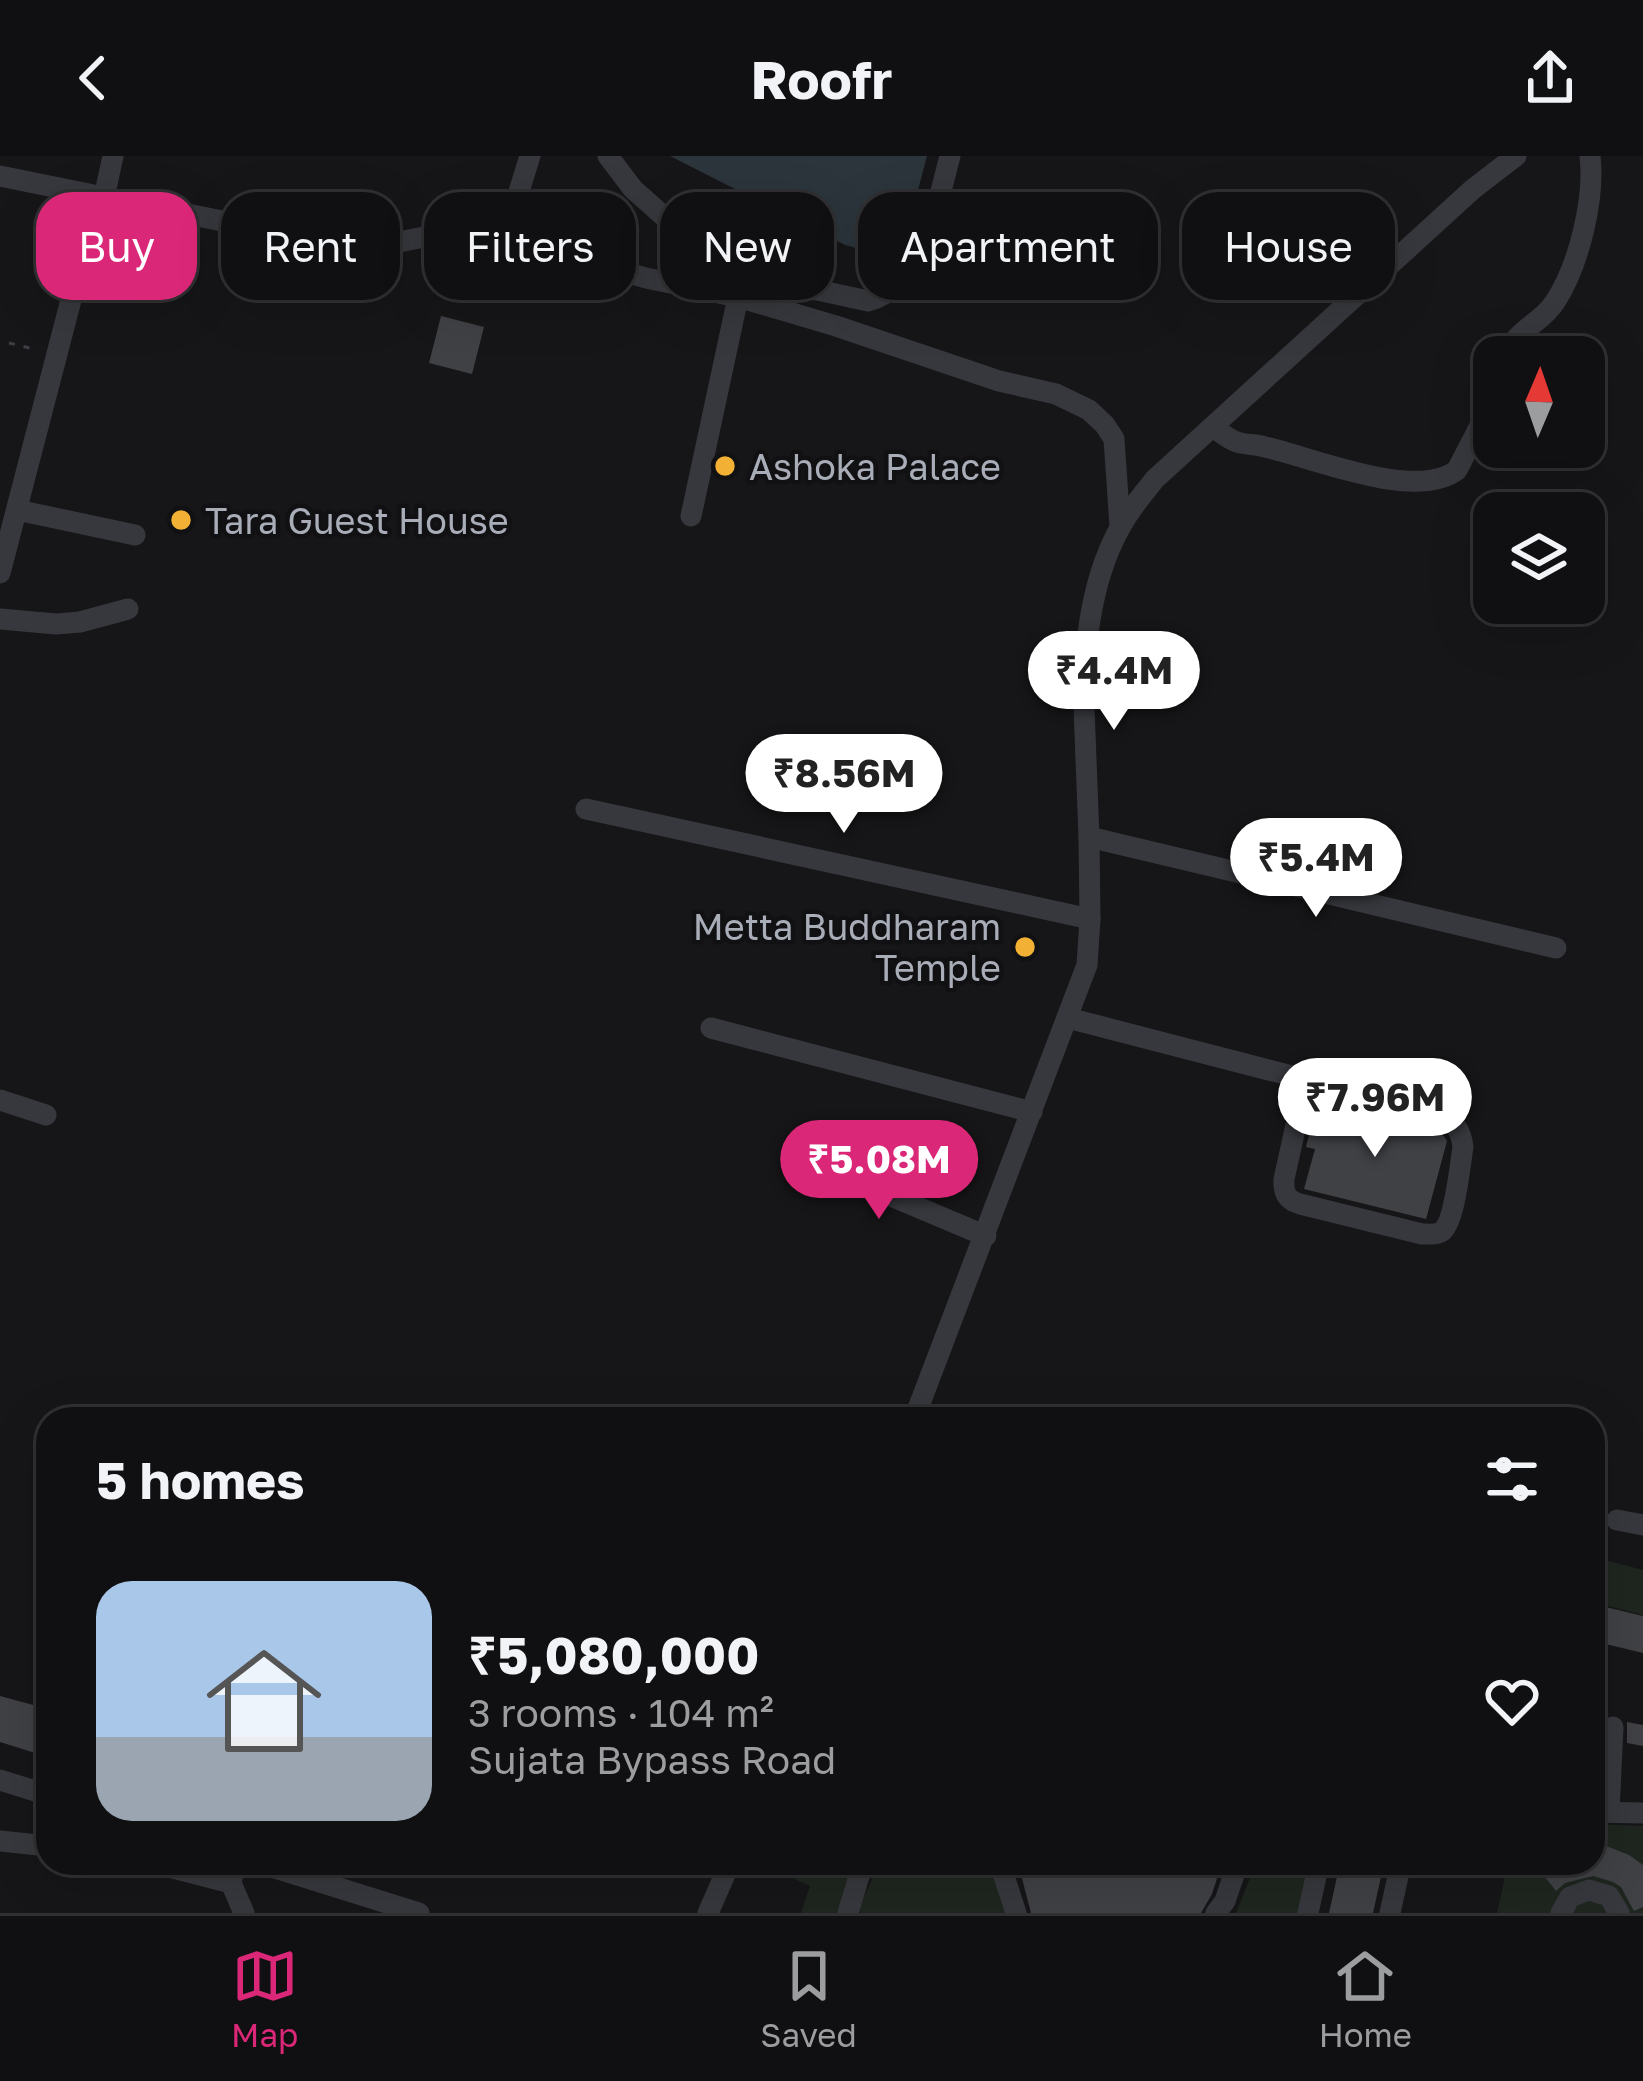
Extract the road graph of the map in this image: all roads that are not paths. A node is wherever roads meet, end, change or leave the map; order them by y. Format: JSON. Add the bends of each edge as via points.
{"nodes":[{"id":1,"x":113,"y":156,"type":"edge"},
{"id":2,"x":530,"y":156,"type":"edge"},
{"id":3,"x":608,"y":156,"type":"edge"},
{"id":4,"x":950,"y":156,"type":"edge"},
{"id":5,"x":1516,"y":156,"type":"edge"},
{"id":6,"x":1590,"y":156,"type":"edge"},
{"id":7,"x":0,"y":176,"type":"edge"},
{"id":8,"x":79,"y":192,"type":"edge"},
{"id":9,"x":105,"y":192,"type":"edge"},
{"id":10,"x":519,"y":192,"type":"edge"},
{"id":11,"x":660,"y":212,"type":"edge"},
{"id":12,"x":197,"y":216,"type":"edge"},
{"id":13,"x":424,"y":237,"type":"edge"},
{"id":14,"x":834,"y":294,"type":"edge"},
{"id":15,"x":73,"y":300,"type":"edge"},
{"id":16,"x":737,"y":300,"type":"edge"},
{"id":17,"x":748,"y":300,"type":"edge"},
{"id":18,"x":1517,"y":336,"type":"edge"},
{"id":19,"x":1226,"y":435,"type":"junction"},
{"id":20,"x":1473,"y":439,"type":"edge"},
{"id":21,"x":16,"y":509,"type":"junction"},
{"id":22,"x":691,"y":516,"type":"dead end"},
{"id":23,"x":1120,"y":526,"type":"junction"},
{"id":24,"x":135,"y":535,"type":"dead end"},
{"id":25,"x":0,"y":572,"type":"edge"},
{"id":26,"x":128,"y":609,"type":"dead end"},
{"id":27,"x":0,"y":619,"type":"edge"},
{"id":28,"x":586,"y":809,"type":"dead end"},
{"id":29,"x":1089,"y":837,"type":"junction"},
{"id":30,"x":1090,"y":919,"type":"junction"},
{"id":31,"x":1556,"y":948,"type":"dead end"},
{"id":32,"x":1068,"y":1018,"type":"junction"},
{"id":33,"x":712,"y":1028,"type":"dead end"},
{"id":34,"x":1306,"y":1080,"type":"junction"},
{"id":35,"x":0,"y":1100,"type":"edge"},
{"id":36,"x":1032,"y":1112,"type":"junction"},
{"id":37,"x":46,"y":1114,"type":"dead end"},
{"id":38,"x":794,"y":1155,"type":"dead end"},
{"id":39,"x":986,"y":1236,"type":"junction"},
{"id":40,"x":919,"y":1407,"type":"edge"},
{"id":41,"x":1617,"y":1520,"type":"dead end"},
{"id":42,"x":1643,"y":1526,"type":"edge"},
{"id":43,"x":1613,"y":1727,"type":"dead end"},
{"id":44,"x":0,"y":1780,"type":"edge"},
{"id":45,"x":1605,"y":1784,"type":"edge"},
{"id":46,"x":36,"y":1792,"type":"edge"},
{"id":47,"x":1605,"y":1812,"type":"edge"},
{"id":48,"x":1643,"y":1813,"type":"edge"},
{"id":49,"x":0,"y":1841,"type":"edge"},
{"id":50,"x":36,"y":1845,"type":"edge"},
{"id":51,"x":234,"y":1875,"type":"edge"},
{"id":52,"x":298,"y":1875,"type":"edge"},
{"id":53,"x":725,"y":1875,"type":"edge"},
{"id":54,"x":859,"y":1875,"type":"edge"},
{"id":55,"x":1004,"y":1875,"type":"edge"},
{"id":56,"x":1234,"y":1875,"type":"edge"},
{"id":57,"x":1316,"y":1875,"type":"edge"},
{"id":58,"x":1398,"y":1875,"type":"edge"},
{"id":59,"x":244,"y":1913,"type":"edge"},
{"id":60,"x":419,"y":1913,"type":"edge"},
{"id":61,"x":708,"y":1913,"type":"edge"},
{"id":62,"x":848,"y":1913,"type":"edge"},
{"id":63,"x":1016,"y":1913,"type":"edge"},
{"id":64,"x":1216,"y":1913,"type":"edge"},
{"id":65,"x":1308,"y":1913,"type":"edge"},
{"id":66,"x":1390,"y":1913,"type":"edge"},
{"id":67,"x":1561,"y":1913,"type":"edge"},
{"id":68,"x":1619,"y":1913,"type":"edge"}],
"edges":[{"from":1,"to":9,"type":"street"},
{"from":2,"to":10,"type":"street"},
{"from":3,"to":11,"type":"street"},
{"from":4,"to":14,"type":"street","via":[[910,279],[868,301]]},
{"from":5,"to":19,"type":"street"},
{"from":6,"to":18,"type":"street","via":[[1574,259],[1554,304]]},
{"from":7,"to":8,"type":"street"},
{"from":12,"to":13,"type":"street","via":[[331,249]]},
{"from":15,"to":21,"type":"street"},
{"from":16,"to":22,"type":"street"},
{"from":17,"to":23,"type":"street","via":[[1089,410],[1114,439]]},
{"from":19,"to":20,"type":"street","via":[[1408,481],[1449,476]]},
{"from":19,"to":23,"type":"street","via":[[1155,479]]},
{"from":21,"to":24,"type":"street"},
{"from":21,"to":25,"type":"street"},
{"from":23,"to":29,"type":"street","via":[[1096,590],[1086,650]]},
{"from":26,"to":27,"type":"street","via":[[56,624]]},
{"from":28,"to":30,"type":"street"},
{"from":29,"to":30,"type":"street"},
{"from":29,"to":31,"type":"street"},
{"from":30,"to":32,"type":"street","via":[[1087,965]]},
{"from":32,"to":34,"type":"street"},
{"from":32,"to":36,"type":"street"},
{"from":33,"to":36,"type":"street"},
{"from":34,"to":34,"type":"street","via":[[1451,1120],[1463,1147],[1445,1229],[1422,1234],[1289,1199],[1284,1179]]},
{"from":35,"to":37,"type":"street"},
{"from":36,"to":39,"type":"street"},
{"from":38,"to":39,"type":"street"},
{"from":39,"to":40,"type":"street"},
{"from":41,"to":42,"type":"street"},
{"from":43,"to":45,"type":"street"},
{"from":44,"to":46,"type":"street"},
{"from":47,"to":48,"type":"street"},
{"from":49,"to":50,"type":"street"},
{"from":51,"to":59,"type":"street"},
{"from":52,"to":60,"type":"street"},
{"from":53,"to":61,"type":"street"},
{"from":54,"to":62,"type":"street"},
{"from":55,"to":63,"type":"street"},
{"from":56,"to":64,"type":"street"},
{"from":57,"to":65,"type":"street"},
{"from":58,"to":66,"type":"street"},
{"from":67,"to":68,"type":"street","via":[[1570,1897],[1589,1890],[1609,1896]]}]}
